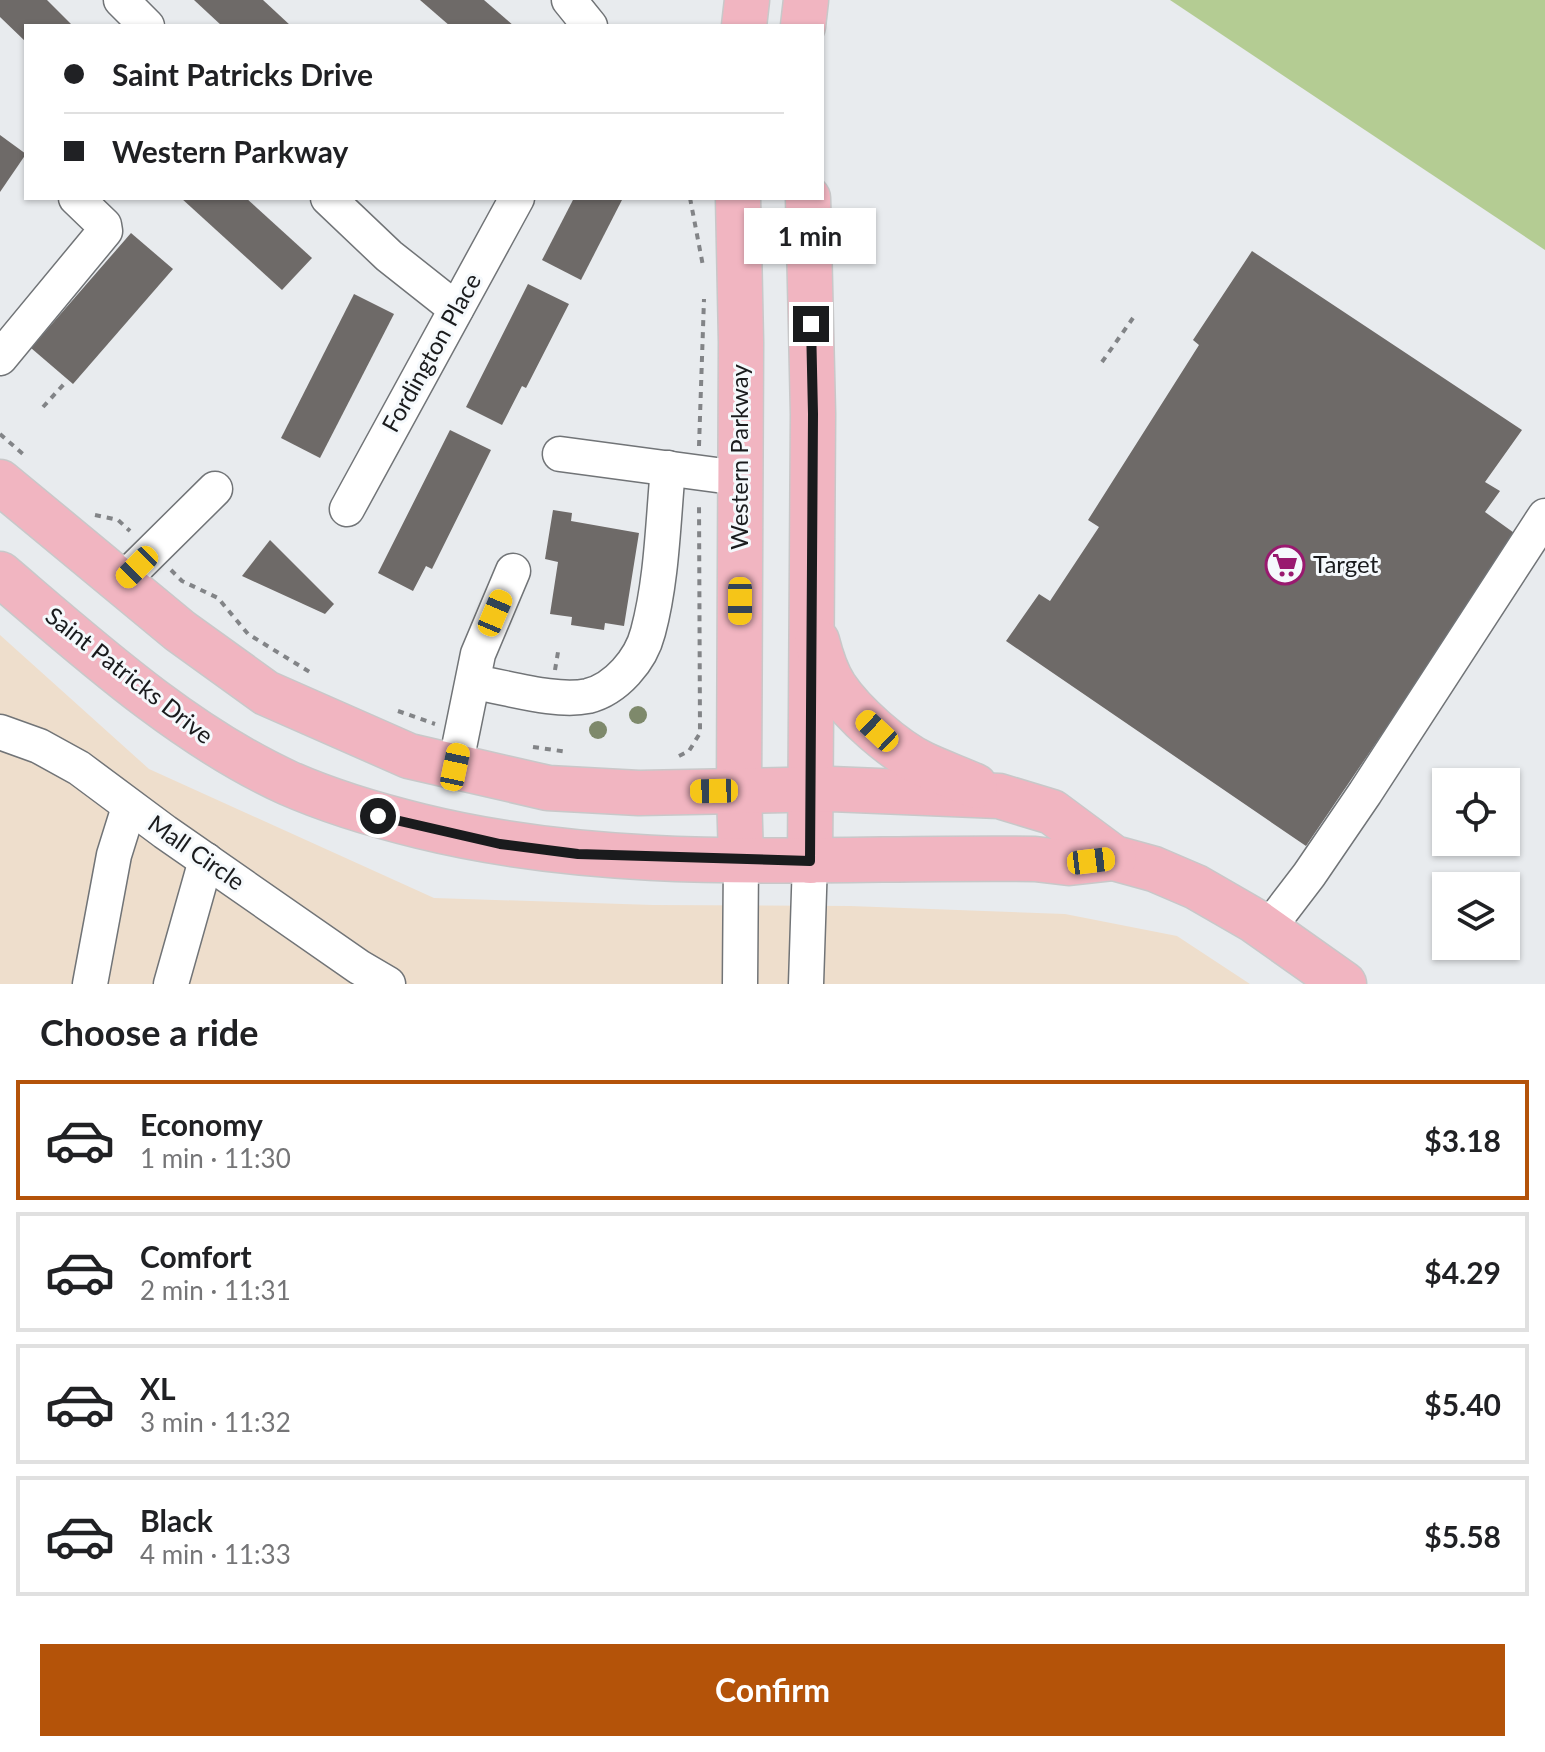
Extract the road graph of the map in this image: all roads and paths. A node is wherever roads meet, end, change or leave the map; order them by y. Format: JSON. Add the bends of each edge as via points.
{"nodes":[{"id":1,"x":121,"y":0,"type":"edge"},
{"id":2,"x":569,"y":0,"type":"edge"},
{"id":3,"x":747,"y":0,"type":"edge"},
{"id":4,"x":806,"y":0,"type":"edge"},
{"id":5,"x":145,"y":24,"type":"edge"},
{"id":6,"x":588,"y":24,"type":"edge"},
{"id":7,"x":744,"y":24,"type":"edge"},
{"id":8,"x":803,"y":24,"type":"edge"},
{"id":9,"x":78,"y":200,"type":"edge"},
{"id":10,"x":330,"y":200,"type":"edge"},
{"id":11,"x":516,"y":200,"type":"edge"},
{"id":12,"x":690,"y":200,"type":"edge"},
{"id":13,"x":738,"y":200,"type":"edge"},
{"id":14,"x":808,"y":200,"type":"edge"},
{"id":15,"x":704,"y":271,"type":"dead end"},
{"id":16,"x":704,"y":297,"type":"dead end"},
{"id":17,"x":456,"y":309,"type":"junction"},
{"id":18,"x":1133,"y":318,"type":"dead end"},
{"id":19,"x":0,"y":358,"type":"edge"},
{"id":20,"x":1102,"y":362,"type":"dead end"},
{"id":21,"x":64,"y":384,"type":"dead end"},
{"id":22,"x":43,"y":407,"type":"dead end"},
{"id":23,"x":0,"y":434,"type":"edge"},
{"id":24,"x":560,"y":454,"type":"dead end"},
{"id":25,"x":12,"y":468,"type":"edge"},
{"id":26,"x":702,"y":473,"type":"junction"},
{"id":27,"x":215,"y":489,"type":"dead end"},
{"id":28,"x":84,"y":505,"type":"dead end"},
{"id":29,"x":347,"y":509,"type":"dead end"},
{"id":30,"x":1545,"y":516,"type":"edge"},
{"id":31,"x":152,"y":551,"type":"junction"},
{"id":32,"x":513,"y":571,"type":"dead end"},
{"id":33,"x":0,"y":574,"type":"edge"},
{"id":34,"x":121,"y":582,"type":"junction"},
{"id":35,"x":811,"y":623,"type":"junction"},
{"id":36,"x":316,"y":676,"type":"dead end"},
{"id":37,"x":473,"y":682,"type":"junction"},
{"id":38,"x":387,"y":708,"type":"dead end"},
{"id":39,"x":0,"y":732,"type":"edge"},
{"id":40,"x":523,"y":745,"type":"dead end"},
{"id":41,"x":458,"y":750,"type":"junction"},
{"id":42,"x":580,"y":754,"type":"dead end"},
{"id":43,"x":671,"y":760,"type":"dead end"},
{"id":44,"x":810,"y":789,"type":"junction"},
{"id":45,"x":739,"y":791,"type":"junction"},
{"id":46,"x":999,"y":796,"type":"junction"},
{"id":47,"x":129,"y":807,"type":"junction"},
{"id":48,"x":1114,"y":858,"type":"junction"},
{"id":49,"x":741,"y":859,"type":"junction"},
{"id":50,"x":206,"y":860,"type":"junction"},
{"id":51,"x":810,"y":861,"type":"junction"},
{"id":52,"x":1267,"y":930,"type":"junction"},
{"id":53,"x":90,"y":984,"type":"edge"},
{"id":54,"x":171,"y":984,"type":"edge"},
{"id":55,"x":388,"y":984,"type":"edge"},
{"id":56,"x":740,"y":984,"type":"edge"},
{"id":57,"x":806,"y":984,"type":"edge"},
{"id":58,"x":1344,"y":984,"type":"edge"}],
"edges":[{"from":1,"to":5,"type":"street"},
{"from":2,"to":6,"type":"street"},
{"from":3,"to":7,"type":"main road"},
{"from":4,"to":8,"type":"main road"},
{"from":9,"to":19,"type":"street","via":[[105,231]]},
{"from":10,"to":17,"type":"street"},
{"from":11,"to":17,"type":"street","name":"Fordington Place"},
{"from":12,"to":15,"type":"path"},
{"from":13,"to":26,"type":"main road","name":"Western Parkway","via":[[741,342]]},
{"from":14,"to":35,"type":"main road"},
{"from":16,"to":26,"type":"path"},
{"from":17,"to":29,"type":"street","name":"Fordington Place"},
{"from":18,"to":20,"type":"path"},
{"from":21,"to":22,"type":"path"},
{"from":23,"to":25,"type":"path"},
{"from":24,"to":26,"type":"street"},
{"from":25,"to":34,"type":"main road","name":"Saint Patricks Drive"},
{"from":26,"to":37,"type":"street","via":[[648,634],[635,661],[616,682],[590,696],[566,698]]},
{"from":26,"to":43,"type":"path","via":[[700,733],[689,751]]},
{"from":26,"to":45,"type":"main road","name":"Western Parkway"},
{"from":27,"to":31,"type":"street"},
{"from":28,"to":31,"type":"path","via":[[96,515],[118,520]]},
{"from":30,"to":52,"type":"street","via":[[1365,793]]},
{"from":31,"to":34,"type":"street"},
{"from":31,"to":36,"type":"path","via":[[182,581],[218,598],[248,634]]},
{"from":32,"to":37,"type":"street","via":[[478,654]]},
{"from":33,"to":49,"type":"main road","name":"Saint Patricks Drive","via":[[210,741],[288,783],[339,803],[500,844],[578,854]]},
{"from":34,"to":41,"type":"main road","name":"Saint Patricks Drive","via":[[266,693],[409,756]]},
{"from":35,"to":44,"type":"main road"},
{"from":35,"to":46,"type":"main road","via":[[835,687],[877,731],[921,764]]},
{"from":37,"to":41,"type":"street"},
{"from":38,"to":41,"type":"path"},
{"from":39,"to":47,"type":"street","name":"Mall Circle","via":[[79,768]]},
{"from":40,"to":42,"type":"path"},
{"from":41,"to":45,"type":"main road","name":"Saint Patricks Drive","via":[[548,788]]},
{"from":44,"to":45,"type":"main road","name":"Saint Patricks Drive"},
{"from":44,"to":46,"type":"main road","name":"Saint Patricks Drive"},
{"from":44,"to":51,"type":"main road"},
{"from":45,"to":49,"type":"main road","name":"Western Parkway"},
{"from":46,"to":48,"type":"main road","name":"Saint Patricks Drive","via":[[1052,812]]},
{"from":47,"to":50,"type":"street","name":"Mall Circle"},
{"from":47,"to":53,"type":"street","via":[[114,855]]},
{"from":48,"to":51,"type":"main road","name":"Saint Patricks Drive","via":[[1069,863],[997,858]]},
{"from":48,"to":52,"type":"main road","name":"Saint Patricks Drive","via":[[1196,887]]},
{"from":49,"to":51,"type":"main road","name":"Saint Patricks Drive"},
{"from":49,"to":56,"type":"street"},
{"from":50,"to":54,"type":"street"},
{"from":50,"to":55,"type":"street","name":"Mall Circle"},
{"from":51,"to":57,"type":"street"},
{"from":52,"to":58,"type":"main road","name":"Saint Patricks Drive"}]}
